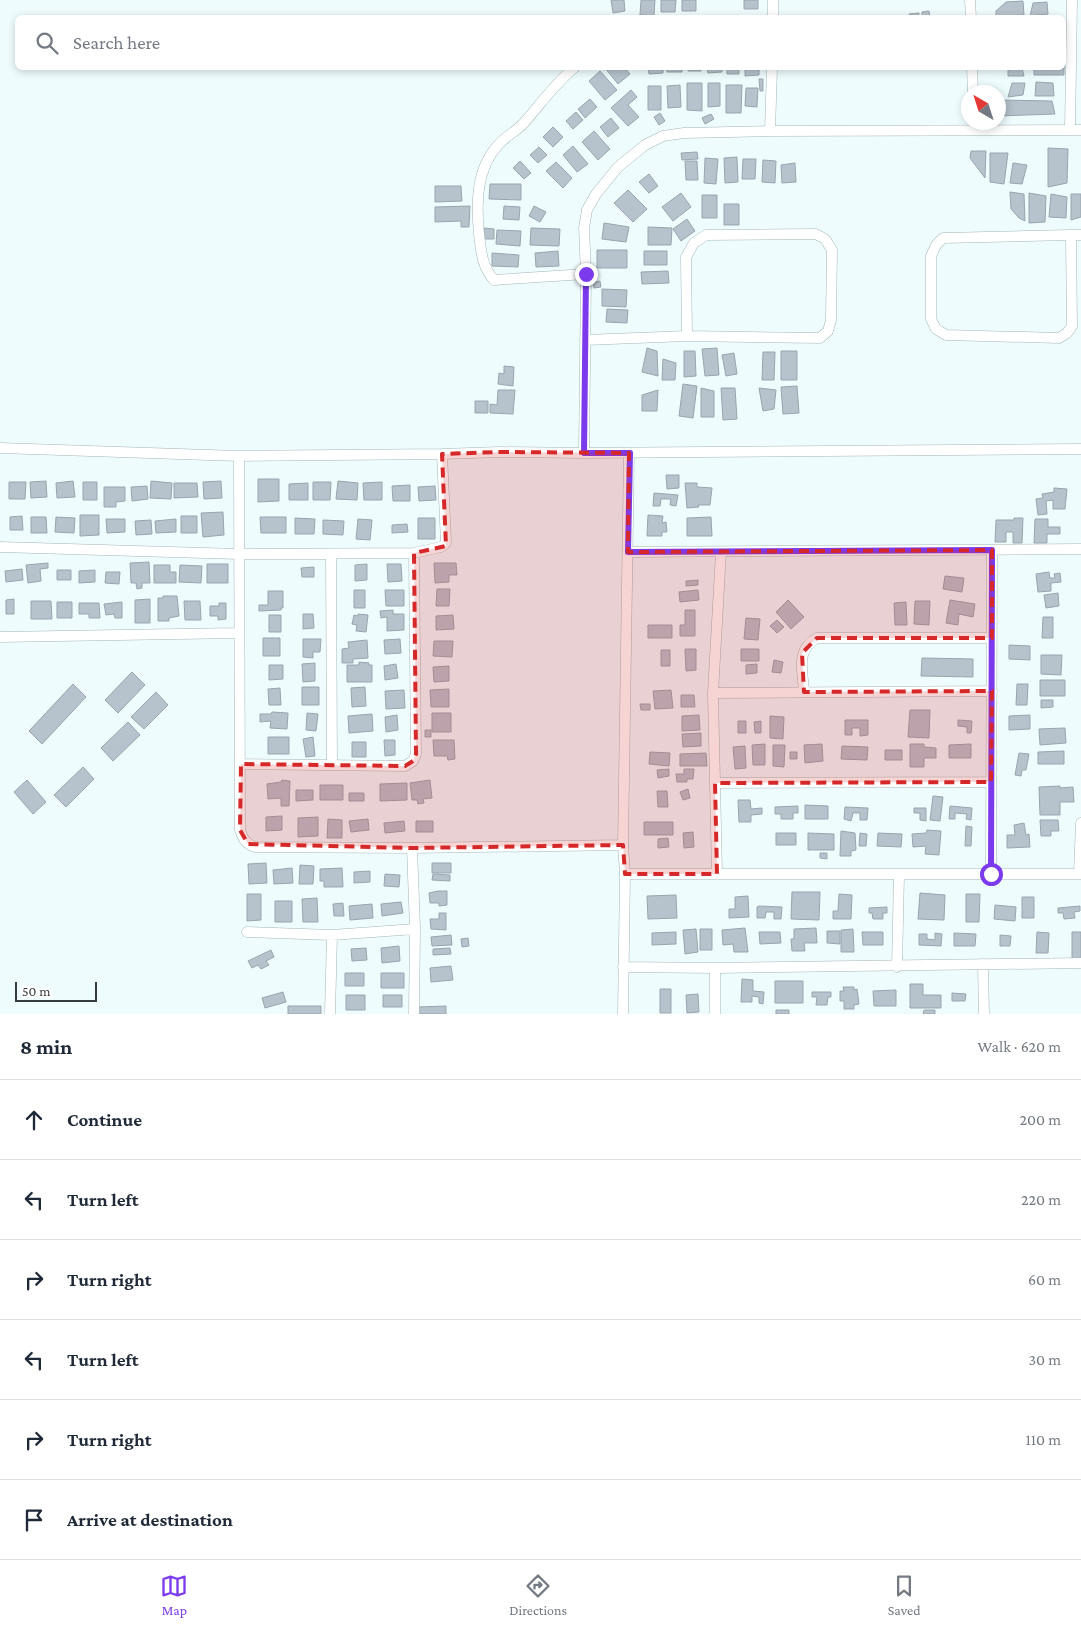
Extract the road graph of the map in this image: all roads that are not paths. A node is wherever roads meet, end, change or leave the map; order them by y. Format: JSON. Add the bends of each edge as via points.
{"nodes":[{"id":1,"x":773,"y":0,"type":"edge"},
{"id":2,"x":970,"y":0,"type":"edge"},
{"id":3,"x":1072,"y":0,"type":"edge"},
{"id":4,"x":773,"y":15,"type":"edge"},
{"id":5,"x":971,"y":15,"type":"edge"},
{"id":6,"x":572,"y":70,"type":"edge"},
{"id":7,"x":772,"y":70,"type":"edge"},
{"id":8,"x":972,"y":70,"type":"edge"},
{"id":9,"x":973,"y":85,"type":"edge"},
{"id":10,"x":961,"y":126,"type":"edge"},
{"id":11,"x":1006,"y":127,"type":"edge"},
{"id":12,"x":1070,"y":130,"type":"junction"},
{"id":13,"x":1081,"y":130,"type":"edge"},
{"id":14,"x":770,"y":131,"type":"junction"},
{"id":15,"x":1076,"y":235,"type":"edge"},
{"id":16,"x":586,"y":274,"type":"junction"},
{"id":17,"x":686,"y":336,"type":"junction"},
{"id":18,"x":585,"y":340,"type":"junction"},
{"id":19,"x":0,"y":448,"type":"edge"},
{"id":20,"x":1081,"y":449,"type":"edge"},
{"id":21,"x":584,"y":453,"type":"junction"},
{"id":22,"x":630,"y":453,"type":"junction"},
{"id":23,"x":442,"y":454,"type":"junction"},
{"id":24,"x":239,"y":456,"type":"junction"},
{"id":25,"x":0,"y":547,"type":"edge"},
{"id":26,"x":1081,"y":549,"type":"edge"},
{"id":27,"x":992,"y":550,"type":"junction"},
{"id":28,"x":628,"y":552,"type":"junction"},
{"id":29,"x":721,"y":552,"type":"junction"},
{"id":30,"x":414,"y":553,"type":"junction"},
{"id":31,"x":238,"y":554,"type":"junction"},
{"id":32,"x":331,"y":554,"type":"junction"},
{"id":33,"x":238,"y":633,"type":"junction"},
{"id":34,"x":0,"y":637,"type":"edge"},
{"id":35,"x":992,"y":638,"type":"junction"},
{"id":36,"x":992,"y":691,"type":"junction"},
{"id":37,"x":804,"y":692,"type":"junction"},
{"id":38,"x":713,"y":693,"type":"junction"},
{"id":39,"x":241,"y":764,"type":"junction"},
{"id":40,"x":332,"y":765,"type":"junction"},
{"id":41,"x":991,"y":782,"type":"junction"},
{"id":42,"x":715,"y":783,"type":"junction"},
{"id":43,"x":1081,"y":823,"type":"edge"},
{"id":44,"x":623,"y":845,"type":"junction"},
{"id":45,"x":412,"y":848,"type":"junction"},
{"id":46,"x":624,"y":874,"type":"junction"},
{"id":47,"x":717,"y":874,"type":"junction"},
{"id":48,"x":899,"y":874,"type":"junction"},
{"id":49,"x":991,"y":874,"type":"junction"},
{"id":50,"x":1080,"y":874,"type":"edge"},
{"id":51,"x":415,"y":929,"type":"junction"},
{"id":52,"x":247,"y":932,"type":"dead end"},
{"id":53,"x":332,"y":935,"type":"junction"},
{"id":54,"x":1081,"y":963,"type":"edge"},
{"id":55,"x":983,"y":964,"type":"junction"},
{"id":56,"x":624,"y":966,"type":"junction"},
{"id":57,"x":897,"y":967,"type":"junction"},
{"id":58,"x":716,"y":968,"type":"junction"},
{"id":59,"x":330,"y":1014,"type":"edge"},
{"id":60,"x":414,"y":1014,"type":"edge"},
{"id":61,"x":623,"y":1014,"type":"edge"},
{"id":62,"x":715,"y":1014,"type":"edge"},
{"id":63,"x":984,"y":1014,"type":"edge"}],
"edges":[{"from":1,"to":4,"type":"street"},
{"from":2,"to":5,"type":"street"},
{"from":3,"to":12,"type":"street"},
{"from":6,"to":16,"type":"street","via":[[523,124],[500,142],[483,168],[478,195],[478,224],[484,266],[494,280]]},
{"from":7,"to":14,"type":"street"},
{"from":8,"to":9,"type":"street"},
{"from":10,"to":14,"type":"street"},
{"from":11,"to":12,"type":"street"},
{"from":12,"to":13,"type":"street"},
{"from":14,"to":16,"type":"street","via":[[663,136],[631,155],[606,180],[587,210],[584,228]]},
{"from":15,"to":15,"type":"street","via":[[943,238],[931,256],[931,319],[936,329],[946,335],[1058,338],[1067,333],[1072,326]]},
{"from":16,"to":18,"type":"street"},
{"from":17,"to":17,"type":"street","via":[[820,338],[828,331],[831,320],[832,250],[826,239],[816,234],[706,235],[694,243],[686,257]]},
{"from":17,"to":18,"type":"street"},
{"from":18,"to":21,"type":"street"},
{"from":19,"to":24,"type":"street"},
{"from":20,"to":22,"type":"street"},
{"from":21,"to":22,"type":"street"},
{"from":21,"to":23,"type":"street"},
{"from":22,"to":28,"type":"street"},
{"from":23,"to":24,"type":"street"},
{"from":23,"to":30,"type":"street","via":[[446,542],[441,547]]},
{"from":24,"to":31,"type":"street"},
{"from":25,"to":31,"type":"street"},
{"from":26,"to":27,"type":"street"},
{"from":27,"to":29,"type":"street"},
{"from":27,"to":35,"type":"street"},
{"from":28,"to":29,"type":"street"},
{"from":28,"to":44,"type":"street"},
{"from":29,"to":38,"type":"street"},
{"from":30,"to":32,"type":"street"},
{"from":30,"to":40,"type":"street","via":[[416,754],[405,766]]},
{"from":31,"to":32,"type":"street"},
{"from":31,"to":33,"type":"street"},
{"from":32,"to":40,"type":"street"},
{"from":33,"to":34,"type":"street"},
{"from":33,"to":39,"type":"street"},
{"from":35,"to":36,"type":"street"},
{"from":35,"to":37,"type":"street","via":[[817,638],[808,643],[802,653]]},
{"from":36,"to":37,"type":"street"},
{"from":36,"to":41,"type":"street"},
{"from":37,"to":38,"type":"street"},
{"from":38,"to":42,"type":"street"},
{"from":39,"to":40,"type":"street"},
{"from":39,"to":45,"type":"street","via":[[240,830],[248,844],[255,847]]},
{"from":41,"to":42,"type":"street"},
{"from":41,"to":49,"type":"street"},
{"from":42,"to":47,"type":"street"},
{"from":43,"to":50,"type":"street"},
{"from":44,"to":45,"type":"street"},
{"from":44,"to":46,"type":"street"},
{"from":45,"to":51,"type":"street"},
{"from":46,"to":47,"type":"street"},
{"from":46,"to":56,"type":"street"},
{"from":47,"to":48,"type":"street"},
{"from":48,"to":49,"type":"street"},
{"from":48,"to":57,"type":"street"},
{"from":49,"to":50,"type":"street"},
{"from":51,"to":53,"type":"street"},
{"from":51,"to":60,"type":"street"},
{"from":52,"to":53,"type":"street"},
{"from":53,"to":59,"type":"street"},
{"from":54,"to":55,"type":"street"},
{"from":55,"to":57,"type":"street"},
{"from":55,"to":63,"type":"street"},
{"from":56,"to":58,"type":"street"},
{"from":56,"to":61,"type":"street"},
{"from":57,"to":58,"type":"street"},
{"from":58,"to":62,"type":"street"}]}
